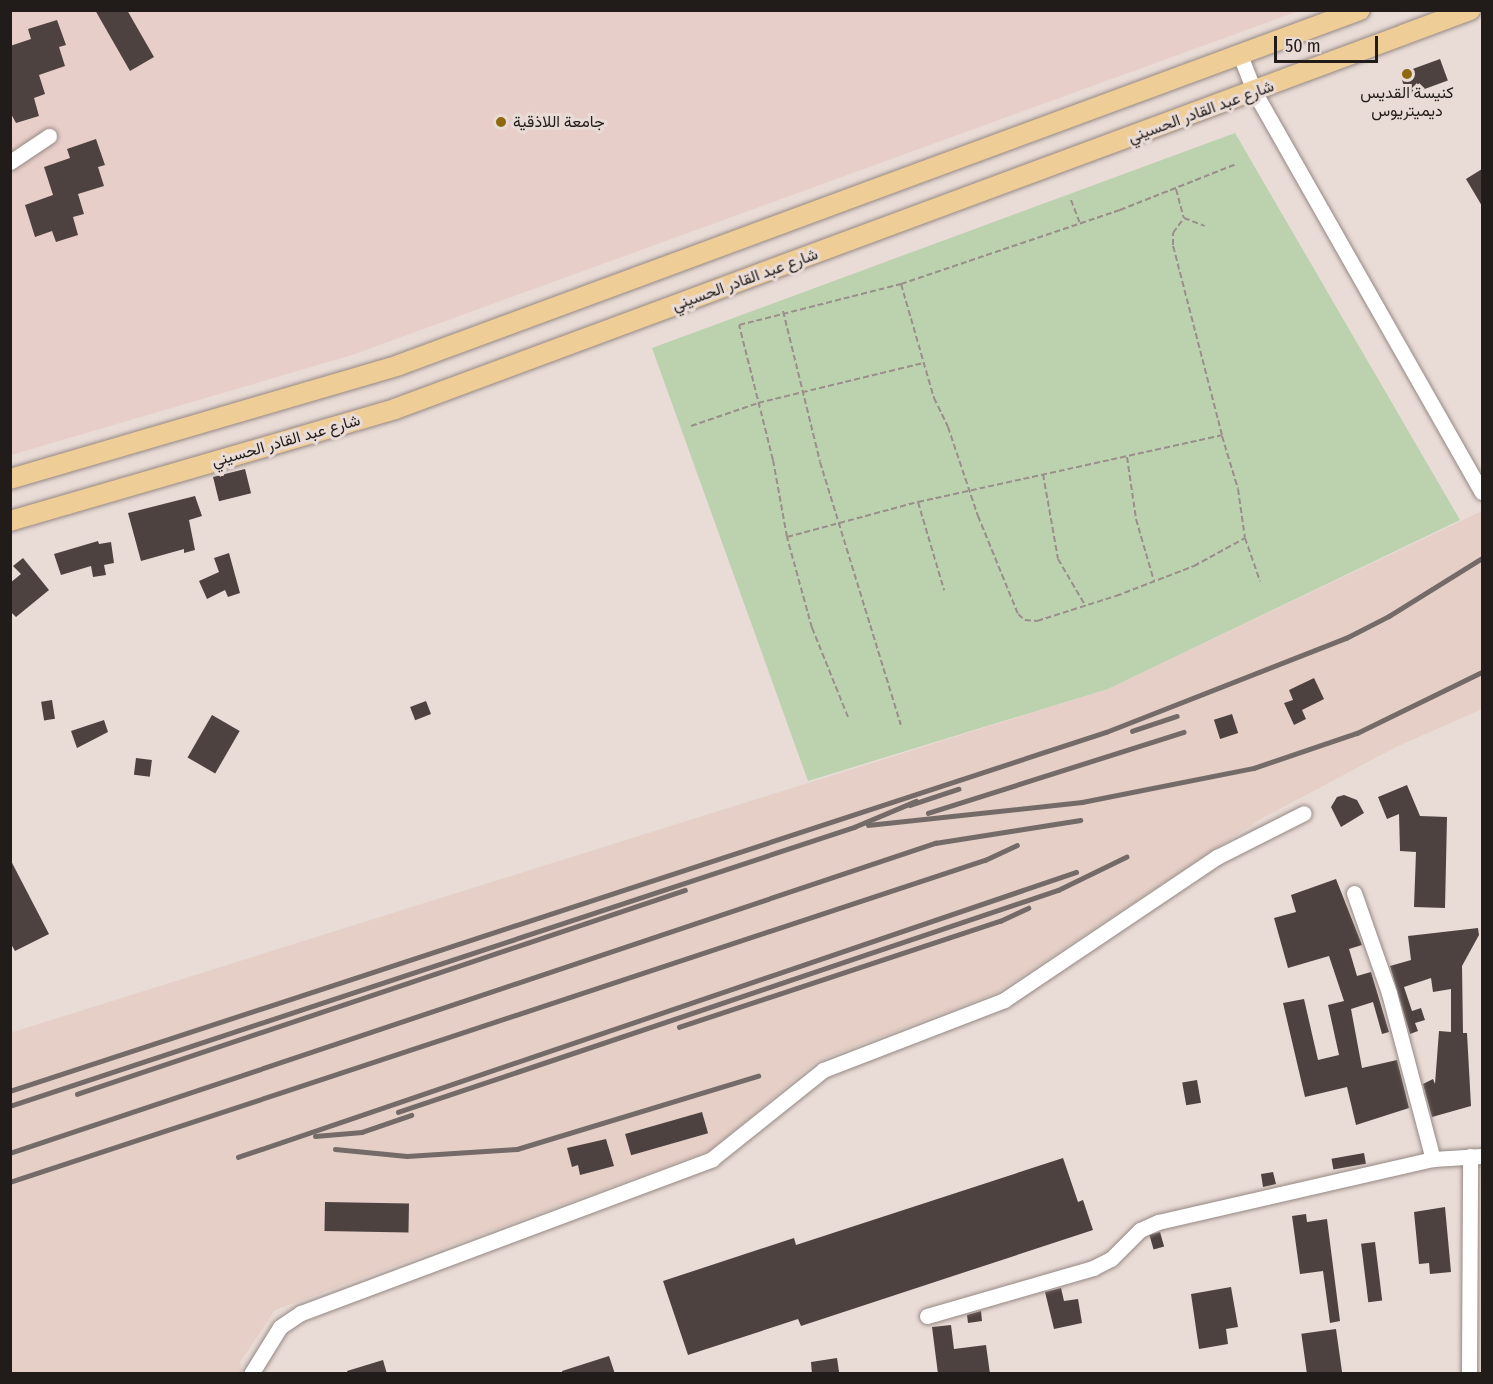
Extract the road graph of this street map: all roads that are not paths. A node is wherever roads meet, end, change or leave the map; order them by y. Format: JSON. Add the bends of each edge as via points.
{"nodes":[{"id":1,"x":1360,"y":10,"type":"edge"},
{"id":2,"x":1470,"y":10,"type":"edge"},
{"id":3,"x":1240,"y":55,"type":"junction"},
{"id":4,"x":1255,"y":93,"type":"junction"},
{"id":5,"x":49,"y":136,"type":"dead end"},
{"id":6,"x":10,"y":162,"type":"edge"},
{"id":7,"x":10,"y":479,"type":"edge"},
{"id":8,"x":1482,"y":492,"type":"edge"},
{"id":9,"x":10,"y":521,"type":"edge"},
{"id":10,"x":1304,"y":813,"type":"dead end"},
{"id":11,"x":1354,"y":893,"type":"dead end"},
{"id":12,"x":1476,"y":1156,"type":"edge"},
{"id":13,"x":1433,"y":1159,"type":"junction"},
{"id":14,"x":927,"y":1316,"type":"dead end"},
{"id":15,"x":251,"y":1374,"type":"edge"},
{"id":16,"x":1469,"y":1374,"type":"edge"}],
"edges":[{"from":1,"to":3,"type":"main road"},
{"from":2,"to":4,"type":"main road","name":"شارع عبد القادر الحسيني"},
{"from":3,"to":4,"type":"street"},
{"from":3,"to":7,"type":"main road","via":[[399,365]]},
{"from":4,"to":8,"type":"street"},
{"from":4,"to":9,"type":"main road","name":"شارع عبد القادر الحسيني","via":[[395,409]]},
{"from":5,"to":6,"type":"street"},
{"from":10,"to":15,"type":"street","via":[[1217,857],[1004,1000],[823,1070],[712,1159],[301,1313],[280,1327]]},
{"from":11,"to":13,"type":"street","via":[[1389,993]]},
{"from":12,"to":13,"type":"street"},
{"from":12,"to":16,"type":"street"},
{"from":13,"to":14,"type":"street","via":[[1158,1222],[1140,1230],[1111,1259],[1093,1268]]}]}
